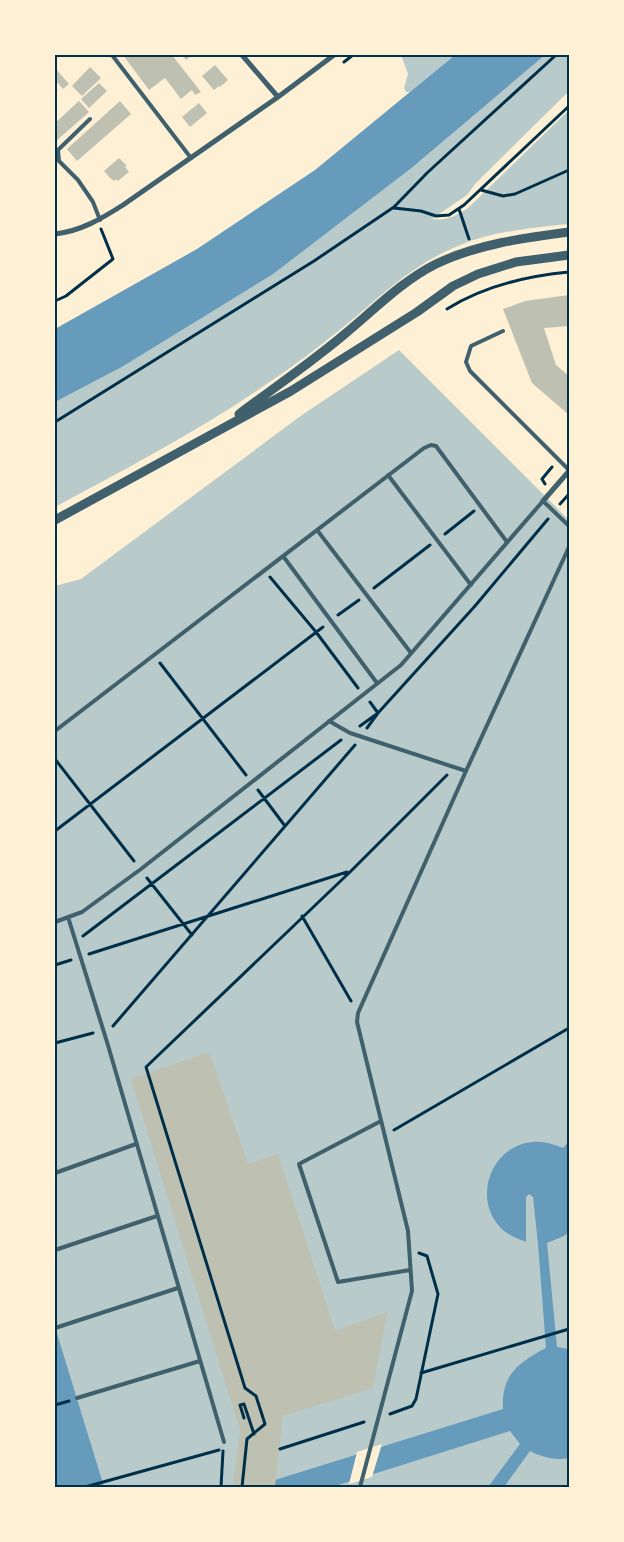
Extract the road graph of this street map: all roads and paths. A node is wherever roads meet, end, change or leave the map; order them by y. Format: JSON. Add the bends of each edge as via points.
{"nodes":[{"id":1,"x":112,"y":55,"type":"edge"},
{"id":2,"x":242,"y":55,"type":"edge"},
{"id":3,"x":334,"y":55,"type":"edge"},
{"id":4,"x":556,"y":55,"type":"edge"},
{"id":5,"x":278,"y":97,"type":"junction"},
{"id":6,"x":569,"y":106,"type":"edge"},
{"id":7,"x":90,"y":118,"type":"dead end"},
{"id":8,"x":191,"y":158,"type":"junction"},
{"id":9,"x":569,"y":170,"type":"edge"},
{"id":10,"x":480,"y":190,"type":"junction"},
{"id":11,"x":394,"y":207,"type":"junction"},
{"id":12,"x":459,"y":208,"type":"junction"},
{"id":13,"x":100,"y":220,"type":"junction"},
{"id":14,"x":569,"y":232,"type":"edge"},
{"id":15,"x":55,"y":234,"type":"edge"},
{"id":16,"x":472,"y":250,"type":"junction"},
{"id":17,"x":569,"y":255,"type":"edge"},
{"id":18,"x":569,"y":272,"type":"edge"},
{"id":19,"x":55,"y":301,"type":"edge"},
{"id":20,"x":442,"y":312,"type":"dead end"},
{"id":21,"x":503,"y":331,"type":"dead end"},
{"id":22,"x":55,"y":422,"type":"edge"},
{"id":23,"x":215,"y":432,"type":"junction"},
{"id":24,"x":569,"y":470,"type":"edge"},
{"id":25,"x":388,"y":475,"type":"junction"},
{"id":26,"x":543,"y":501,"type":"junction"},
{"id":27,"x":481,"y":506,"type":"junction"},
{"id":28,"x":554,"y":511,"type":"junction"},
{"id":29,"x":55,"y":520,"type":"edge"},
{"id":30,"x":569,"y":526,"type":"edge"},
{"id":31,"x":317,"y":530,"type":"junction"},
{"id":32,"x":437,"y":540,"type":"junction"},
{"id":33,"x":507,"y":542,"type":"junction"},
{"id":34,"x":569,"y":547,"type":"edge"},
{"id":35,"x":283,"y":556,"type":"junction"},
{"id":36,"x":264,"y":570,"type":"junction"},
{"id":37,"x":471,"y":585,"type":"junction"},
{"id":38,"x":366,"y":594,"type":"junction"},
{"id":39,"x":331,"y":621,"type":"junction"},
{"id":40,"x":316,"y":632,"type":"junction"},
{"id":41,"x":411,"y":653,"type":"junction"},
{"id":42,"x":154,"y":655,"type":"junction"},
{"id":43,"x":377,"y":684,"type":"junction"},
{"id":44,"x":363,"y":694,"type":"junction"},
{"id":45,"x":378,"y":713,"type":"junction"},
{"id":46,"x":203,"y":720,"type":"junction"},
{"id":47,"x":329,"y":721,"type":"junction"},
{"id":48,"x":55,"y":731,"type":"edge"},
{"id":49,"x":350,"y":733,"type":"junction"},
{"id":50,"x":361,"y":737,"type":"junction"},
{"id":51,"x":55,"y":758,"type":"edge"},
{"id":52,"x":454,"y":768,"type":"junction"},
{"id":53,"x":466,"y":771,"type":"junction"},
{"id":54,"x":252,"y":783,"type":"junction"},
{"id":55,"x":263,"y":798,"type":"junction"},
{"id":56,"x":90,"y":804,"type":"junction"},
{"id":57,"x":285,"y":826,"type":"junction"},
{"id":58,"x":55,"y":831,"type":"edge"},
{"id":59,"x":141,"y":869,"type":"junction"},
{"id":60,"x":350,"y":872,"type":"junction"},
{"id":61,"x":151,"y":884,"type":"junction"},
{"id":62,"x":302,"y":916,"type":"junction"},
{"id":63,"x":208,"y":917,"type":"junction"},
{"id":64,"x":68,"y":918,"type":"junction"},
{"id":65,"x":55,"y":922,"type":"edge"},
{"id":66,"x":183,"y":925,"type":"junction"},
{"id":67,"x":192,"y":935,"type":"junction"},
{"id":68,"x":75,"y":942,"type":"junction"},
{"id":69,"x":80,"y":957,"type":"junction"},
{"id":70,"x":55,"y":965,"type":"edge"},
{"id":71,"x":358,"y":1013,"type":"junction"},
{"id":72,"x":569,"y":1028,"type":"edge"},
{"id":73,"x":103,"y":1030,"type":"junction"},
{"id":74,"x":55,"y":1043,"type":"edge"},
{"id":75,"x":381,"y":1121,"type":"junction"},
{"id":76,"x":385,"y":1136,"type":"junction"},
{"id":77,"x":136,"y":1144,"type":"junction"},
{"id":78,"x":55,"y":1173,"type":"edge"},
{"id":79,"x":158,"y":1216,"type":"junction"},
{"id":80,"x":55,"y":1250,"type":"edge"},
{"id":81,"x":409,"y":1250,"type":"junction"},
{"id":82,"x":410,"y":1270,"type":"junction"},
{"id":83,"x":178,"y":1288,"type":"junction"},
{"id":84,"x":56,"y":1328,"type":"edge"},
{"id":85,"x":569,"y":1329,"type":"edge"},
{"id":86,"x":200,"y":1360,"type":"junction"},
{"id":87,"x":421,"y":1373,"type":"junction"},
{"id":88,"x":77,"y":1398,"type":"dead end"},
{"id":89,"x":390,"y":1414,"type":"dead end"},
{"id":90,"x":244,"y":1418,"type":"dead end"},
{"id":91,"x":364,"y":1422,"type":"dead end"},
{"id":92,"x":254,"y":1434,"type":"junction"},
{"id":93,"x":224,"y":1442,"type":"dead end"},
{"id":94,"x":280,"y":1449,"type":"dead end"},
{"id":95,"x":85,"y":1487,"type":"edge"},
{"id":96,"x":221,"y":1487,"type":"edge"},
{"id":97,"x":242,"y":1487,"type":"edge"},
{"id":98,"x":360,"y":1487,"type":"edge"}],
"edges":[{"from":1,"to":8,"type":"lane"},
{"from":2,"to":5,"type":"street"},
{"from":3,"to":5,"type":"street"},
{"from":4,"to":11,"type":"path","via":[[426,173]]},
{"from":5,"to":8,"type":"street"},
{"from":6,"to":10,"type":"path"},
{"from":7,"to":13,"type":"lane","via":[[57,154],[59,161],[88,194]]},
{"from":8,"to":13,"type":"street"},
{"from":9,"to":10,"type":"path","via":[[515,194],[503,196]]},
{"from":10,"to":12,"type":"path"},
{"from":11,"to":12,"type":"path","via":[[436,216],[449,215]]},
{"from":11,"to":22,"type":"path","via":[[306,266]]},
{"from":12,"to":16,"type":"path"},
{"from":13,"to":15,"type":"street"},
{"from":13,"to":19,"type":"path","via":[[101,232],[113,259]]},
{"from":14,"to":16,"type":"street"},
{"from":16,"to":23,"type":"street","via":[[435,265],[404,284],[338,340]]},
{"from":17,"to":23,"type":"street","via":[[516,262],[452,286],[417,312],[292,391]]},
{"from":18,"to":20,"type":"path","via":[[505,283],[469,296]]},
{"from":21,"to":24,"type":"lane","via":[[471,346],[466,362],[470,371]]},
{"from":23,"to":29,"type":"street"},
{"from":24,"to":26,"type":"street"},
{"from":25,"to":27,"type":"lane","via":[[424,448],[436,446]]},
{"from":25,"to":31,"type":"lane"},
{"from":25,"to":32,"type":"lane"},
{"from":26,"to":28,"type":"lane"},
{"from":26,"to":33,"type":"lane"},
{"from":27,"to":32,"type":"path"},
{"from":27,"to":33,"type":"lane"},
{"from":28,"to":30,"type":"lane"},
{"from":28,"to":45,"type":"path","via":[[475,606]]},
{"from":31,"to":35,"type":"lane"},
{"from":31,"to":38,"type":"lane"},
{"from":32,"to":37,"type":"lane"},
{"from":32,"to":38,"type":"path"},
{"from":33,"to":37,"type":"lane"},
{"from":34,"to":53,"type":"lane"},
{"from":35,"to":36,"type":"lane"},
{"from":35,"to":39,"type":"lane"},
{"from":36,"to":40,"type":"path"},
{"from":36,"to":42,"type":"lane"},
{"from":37,"to":41,"type":"lane"},
{"from":38,"to":39,"type":"path"},
{"from":38,"to":41,"type":"lane"},
{"from":39,"to":40,"type":"path"},
{"from":39,"to":43,"type":"lane"},
{"from":40,"to":44,"type":"path"},
{"from":40,"to":46,"type":"path"},
{"from":41,"to":43,"type":"lane"},
{"from":42,"to":46,"type":"path"},
{"from":42,"to":48,"type":"lane"},
{"from":43,"to":44,"type":"lane"},
{"from":44,"to":45,"type":"path"},
{"from":44,"to":47,"type":"lane"},
{"from":45,"to":49,"type":"path"},
{"from":45,"to":50,"type":"path"},
{"from":46,"to":54,"type":"path"},
{"from":46,"to":56,"type":"path"},
{"from":47,"to":49,"type":"lane"},
{"from":47,"to":54,"type":"lane"},
{"from":49,"to":50,"type":"lane"},
{"from":49,"to":55,"type":"path"},
{"from":50,"to":52,"type":"lane"},
{"from":50,"to":57,"type":"path"},
{"from":51,"to":56,"type":"path"},
{"from":52,"to":53,"type":"lane"},
{"from":52,"to":60,"type":"path"},
{"from":53,"to":71,"type":"lane"},
{"from":54,"to":55,"type":"path"},
{"from":54,"to":59,"type":"lane"},
{"from":55,"to":57,"type":"path"},
{"from":55,"to":61,"type":"path"},
{"from":56,"to":58,"type":"path"},
{"from":56,"to":59,"type":"path"},
{"from":57,"to":63,"type":"path"},
{"from":59,"to":61,"type":"path"},
{"from":59,"to":64,"type":"lane","via":[[82,912]]},
{"from":60,"to":62,"type":"path"},
{"from":60,"to":63,"type":"path"},
{"from":61,"to":66,"type":"path"},
{"from":61,"to":68,"type":"path"},
{"from":62,"to":71,"type":"path"},
{"from":62,"to":92,"type":"path","via":[[146,1066],[245,1388],[256,1396],[265,1424]]},
{"from":63,"to":66,"type":"path"},
{"from":63,"to":67,"type":"path"},
{"from":64,"to":65,"type":"lane"},
{"from":64,"to":68,"type":"lane"},
{"from":66,"to":67,"type":"path"},
{"from":66,"to":69,"type":"path"},
{"from":67,"to":73,"type":"path","via":[[114,1026]]},
{"from":68,"to":69,"type":"lane"},
{"from":69,"to":70,"type":"path"},
{"from":69,"to":73,"type":"lane"},
{"from":71,"to":75,"type":"lane","via":[[357,1022]]},
{"from":72,"to":76,"type":"path"},
{"from":73,"to":74,"type":"path"},
{"from":73,"to":77,"type":"lane"},
{"from":75,"to":76,"type":"lane"},
{"from":75,"to":82,"type":"lane","via":[[299,1164],[338,1282]]},
{"from":76,"to":81,"type":"lane","via":[[408,1231]]},
{"from":77,"to":78,"type":"lane"},
{"from":77,"to":79,"type":"lane"},
{"from":79,"to":80,"type":"lane"},
{"from":79,"to":83,"type":"lane"},
{"from":81,"to":82,"type":"lane"},
{"from":81,"to":87,"type":"path","via":[[427,1256],[438,1294]]},
{"from":82,"to":98,"type":"lane","via":[[412,1291]]},
{"from":83,"to":84,"type":"lane"},
{"from":83,"to":86,"type":"lane"},
{"from":85,"to":87,"type":"path"},
{"from":86,"to":88,"type":"lane"},
{"from":86,"to":93,"type":"lane"},
{"from":87,"to":89,"type":"path","via":[[412,1406]]},
{"from":90,"to":92,"type":"path","via":[[240,1405],[244,1404]]},
{"from":91,"to":94,"type":"path"},
{"from":92,"to":97,"type":"path","via":[[247,1440]]},
{"from":95,"to":96,"type":"path","via":[[223,1449]]}]}
